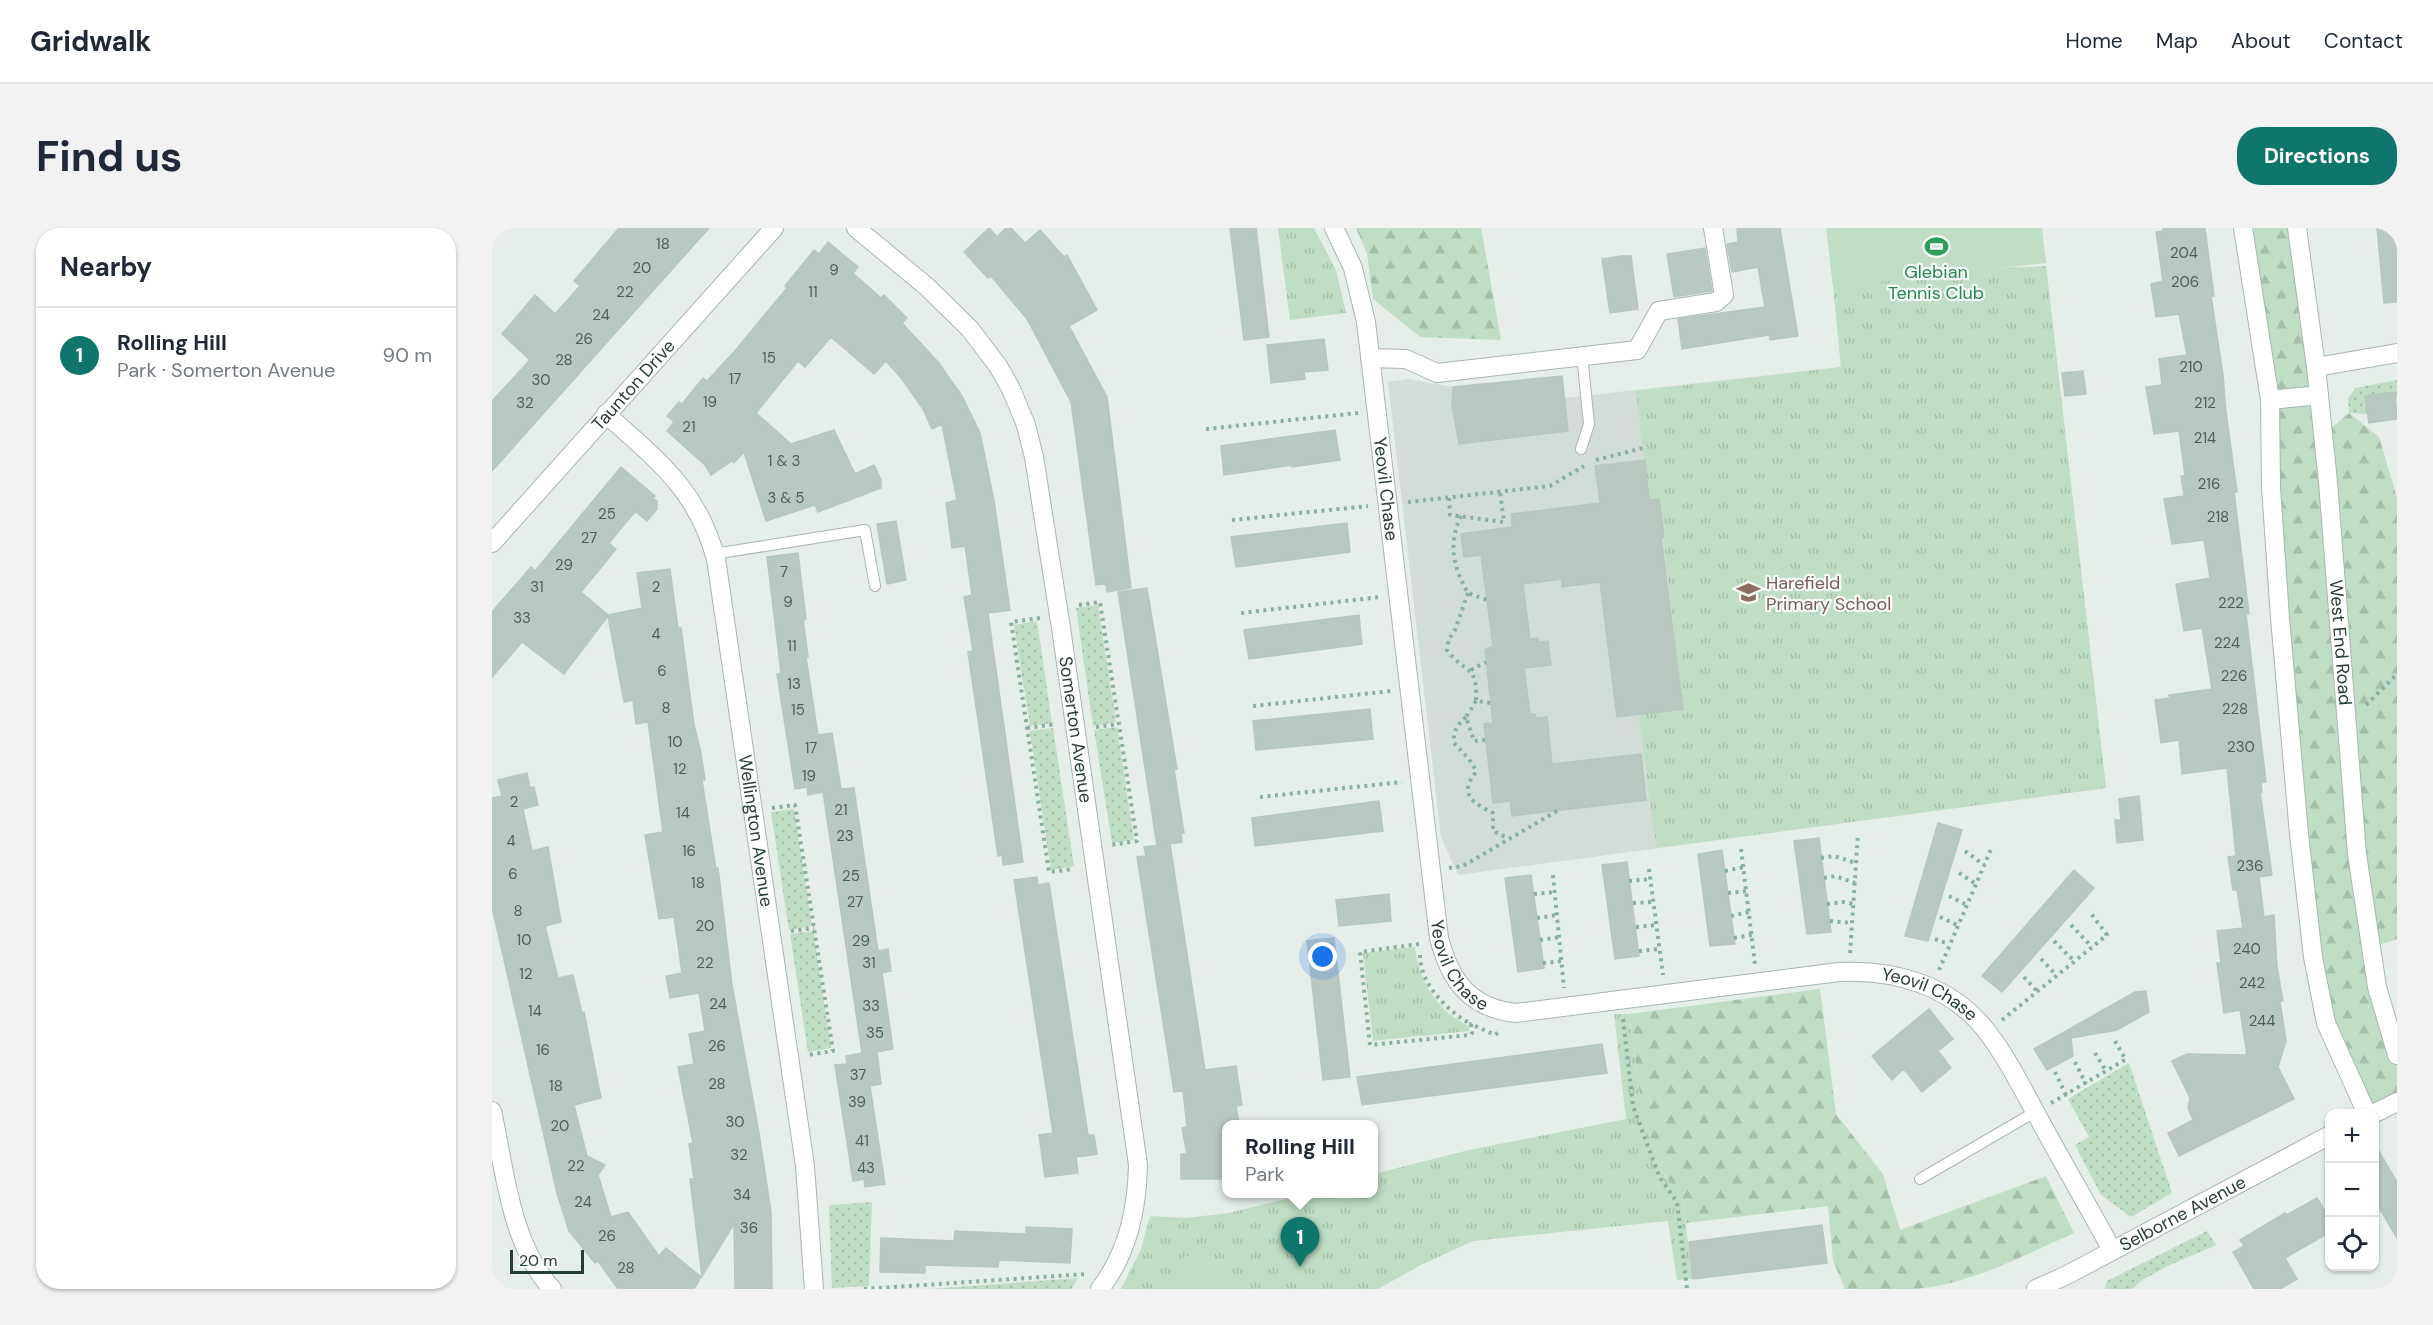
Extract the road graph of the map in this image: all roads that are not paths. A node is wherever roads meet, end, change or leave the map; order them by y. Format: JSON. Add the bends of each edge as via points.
{"nodes":[{"id":1,"x":774,"y":228,"type":"edge"},
{"id":2,"x":856,"y":228,"type":"edge"},
{"id":3,"x":1335,"y":228,"type":"edge"},
{"id":4,"x":1713,"y":228,"type":"edge"},
{"id":5,"x":2243,"y":228,"type":"edge"},
{"id":6,"x":2297,"y":228,"type":"edge"},
{"id":7,"x":2397,"y":353,"type":"edge"},
{"id":8,"x":1582,"y":356,"type":"junction"},
{"id":9,"x":1370,"y":358,"type":"junction"},
{"id":10,"x":2316,"y":367,"type":"junction"},
{"id":11,"x":2319,"y":395,"type":"junction"},
{"id":12,"x":2270,"y":400,"type":"junction"},
{"id":13,"x":606,"y":414,"type":"junction"},
{"id":14,"x":1581,"y":448,"type":"dead end"},
{"id":15,"x":492,"y":543,"type":"edge"},
{"id":16,"x":714,"y":554,"type":"junction"},
{"id":17,"x":875,"y":586,"type":"dead end"},
{"id":18,"x":2397,"y":1055,"type":"edge"},
{"id":19,"x":2397,"y":1102,"type":"edge"},
{"id":20,"x":2365,"y":1109,"type":"edge"},
{"id":21,"x":2379,"y":1110,"type":"edge"},
{"id":22,"x":492,"y":1111,"type":"edge"},
{"id":23,"x":2035,"y":1112,"type":"junction"},
{"id":24,"x":2325,"y":1138,"type":"edge"},
{"id":25,"x":1920,"y":1179,"type":"dead end"},
{"id":26,"x":2112,"y":1250,"type":"junction"},
{"id":27,"x":2072,"y":1282,"type":"edge"},
{"id":28,"x":552,"y":1289,"type":"edge"},
{"id":29,"x":814,"y":1289,"type":"edge"},
{"id":30,"x":1100,"y":1289,"type":"edge"},
{"id":31,"x":2036,"y":1289,"type":"edge"}],
"edges":[{"from":1,"to":13,"type":"street","name":"Taunton Drive"},
{"from":2,"to":30,"type":"street","name":"Somerton Avenue","via":[[926,286],[984,345],[1011,389],[1031,441],[1138,1165],[1132,1224],[1126,1243]]},
{"from":3,"to":9,"type":"street","name":"Yeovil Chase","via":[[1361,295]]},
{"from":4,"to":8,"type":"street","via":[[1724,295],[1716,302],[1659,311],[1637,350]]},
{"from":5,"to":12,"type":"street"},
{"from":6,"to":10,"type":"street","name":"West End Road"},
{"from":7,"to":10,"type":"street"},
{"from":8,"to":9,"type":"street","via":[[1437,373],[1406,359]]},
{"from":8,"to":14,"type":"lane","via":[[1589,424]]},
{"from":9,"to":23,"type":"street","name":"Yeovil Chase","via":[[1439,938],[1452,974],[1468,994],[1491,1008],[1525,1013],[1848,972],[1900,975],[1932,988],[1964,1009],[1988,1032]]},
{"from":10,"to":11,"type":"street","name":"West End Road"},
{"from":11,"to":12,"type":"street"},
{"from":11,"to":18,"type":"street","name":"West End Road","via":[[2358,854],[2377,987]]},
{"from":12,"to":20,"type":"street","via":[[2280,618],[2313,957],[2326,1023]]},
{"from":13,"to":15,"type":"street","name":"Taunton Drive"},
{"from":13,"to":16,"type":"street","name":"Wellington Avenue","via":[[679,482],[701,517]]},
{"from":16,"to":17,"type":"lane","via":[[865,530]]},
{"from":16,"to":29,"type":"street","name":"Wellington Avenue","via":[[810,1207]]},
{"from":19,"to":21,"type":"street"},
{"from":22,"to":28,"type":"street","via":[[519,1230],[534,1266]]},
{"from":23,"to":25,"type":"lane"},
{"from":23,"to":26,"type":"street","name":"Yeovil Chase"},
{"from":24,"to":26,"type":"street","name":"Selborne Avenue"},
{"from":26,"to":27,"type":"street","name":"Selborne Avenue"},
{"from":27,"to":31,"type":"street","name":"Selborne Avenue"}]}
